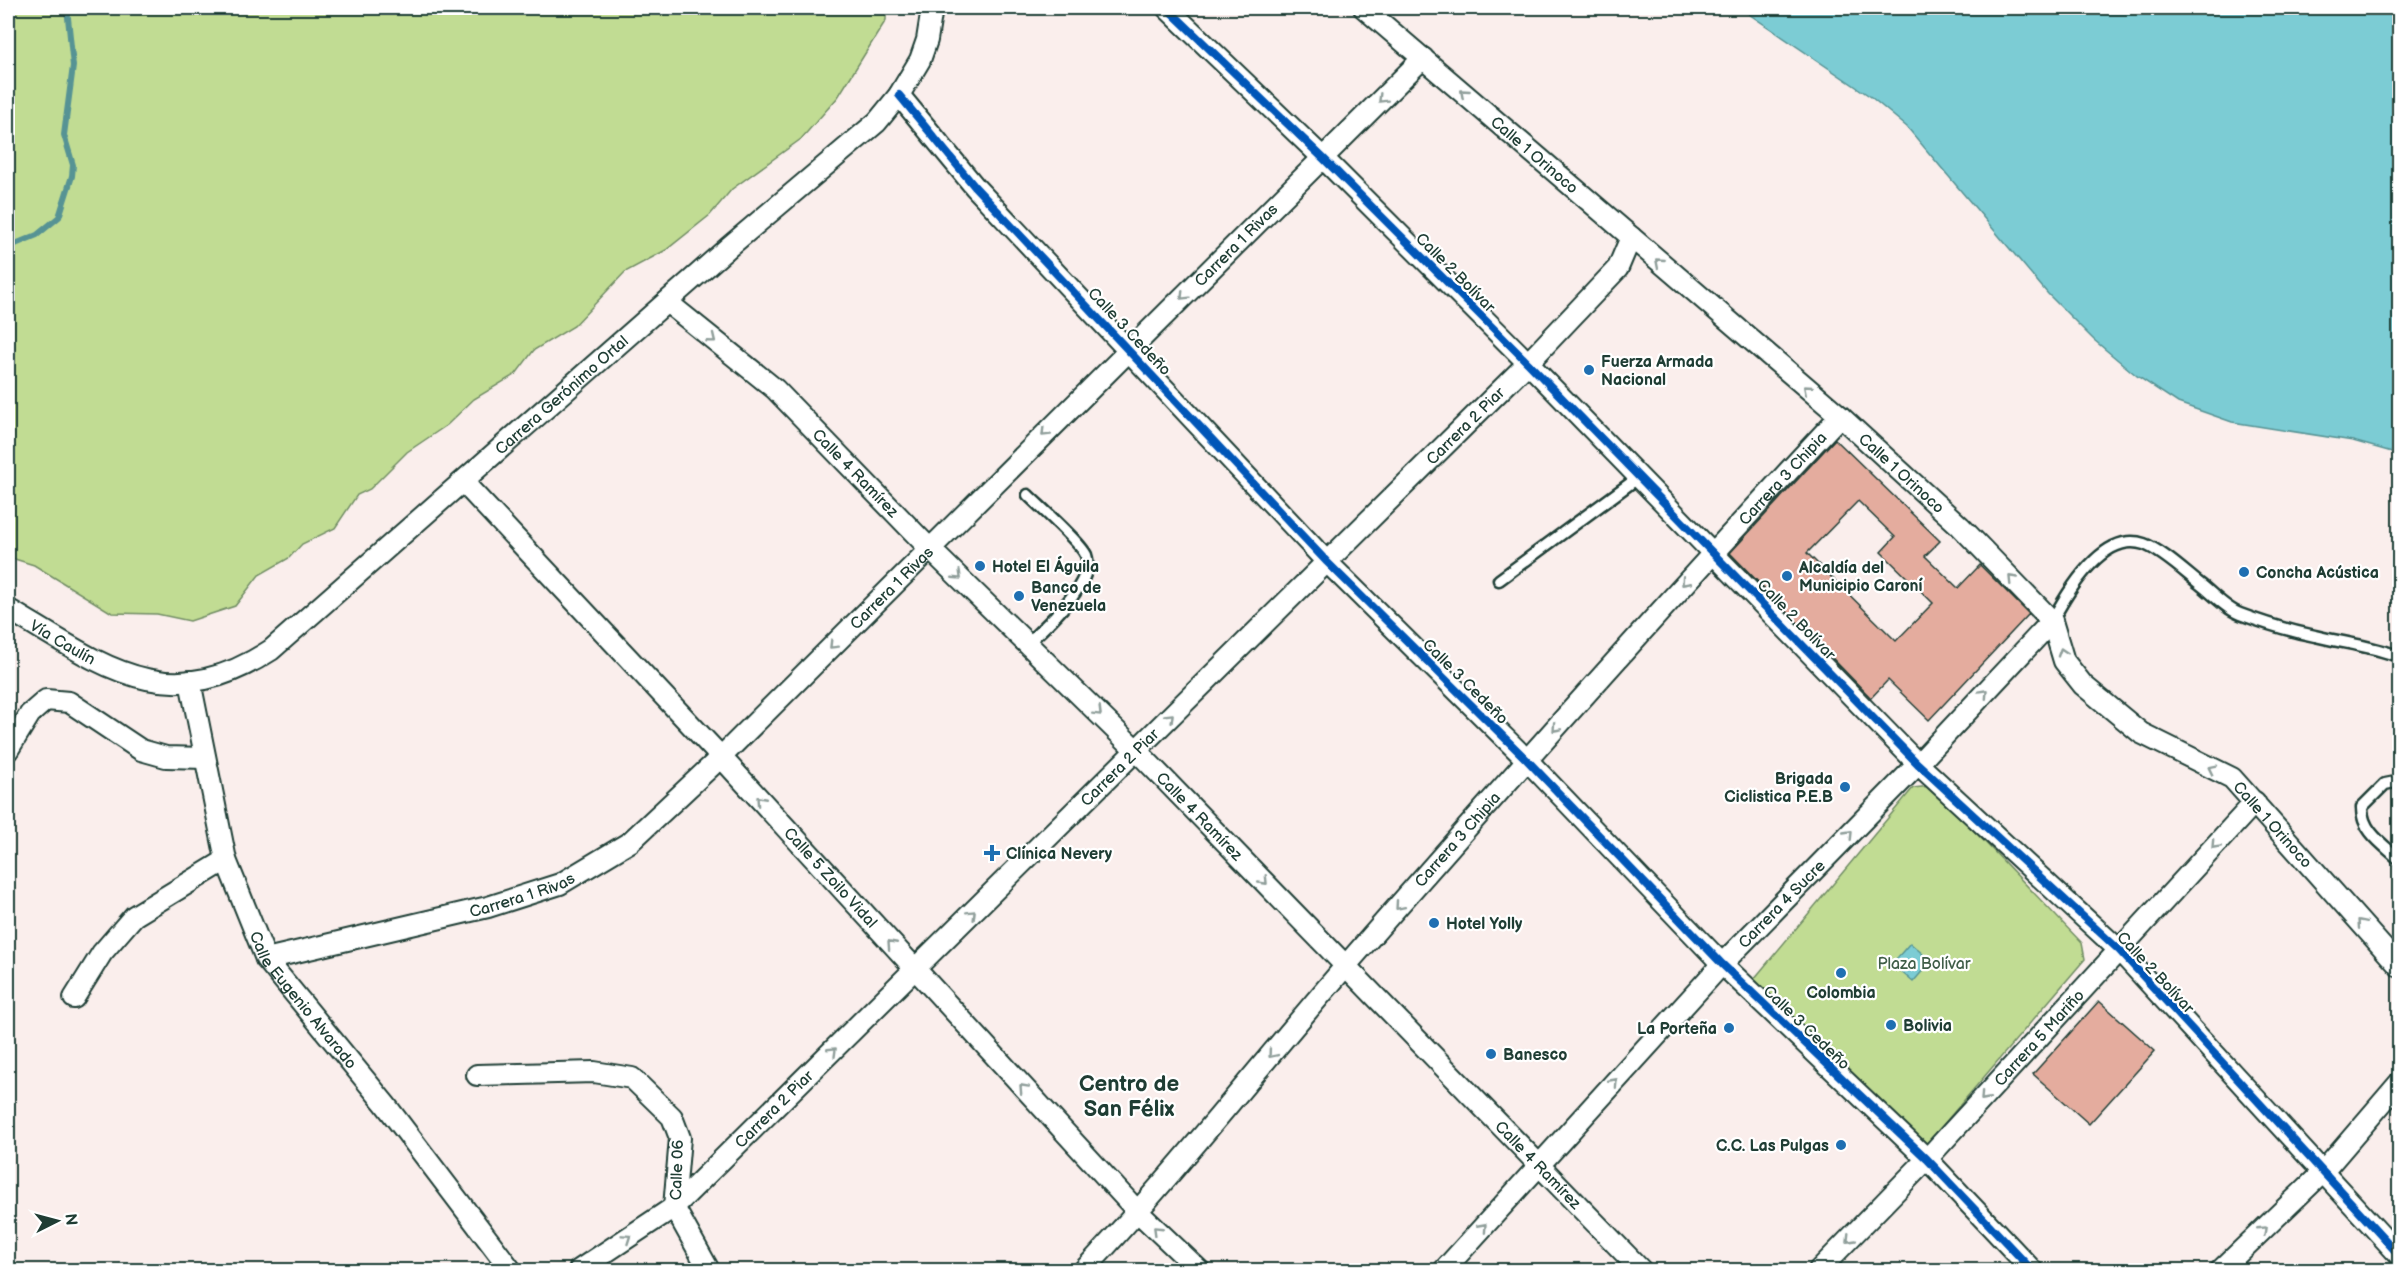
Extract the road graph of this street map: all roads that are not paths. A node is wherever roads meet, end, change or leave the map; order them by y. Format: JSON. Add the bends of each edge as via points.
{"nodes":[{"id":1,"x":932,"y":8,"type":"edge"},
{"id":2,"x":1167,"y":8,"type":"edge"},
{"id":3,"x":1364,"y":8,"type":"edge"},
{"id":4,"x":1423,"y":58,"type":"junction"},
{"id":5,"x":899,"y":95,"type":"junction"},
{"id":6,"x":1323,"y":158,"type":"junction"},
{"id":7,"x":1630,"y":237,"type":"junction"},
{"id":8,"x":667,"y":302,"type":"junction"},
{"id":9,"x":1129,"y":350,"type":"junction"},
{"id":10,"x":1528,"y":363,"type":"junction"},
{"id":11,"x":1839,"y":416,"type":"junction"},
{"id":12,"x":1640,"y":477,"type":"junction"},
{"id":13,"x":463,"y":482,"type":"junction"},
{"id":14,"x":1028,"y":495,"type":"dead end"},
{"id":15,"x":930,"y":549,"type":"junction"},
{"id":16,"x":1713,"y":552,"type":"junction"},
{"id":17,"x":1326,"y":562,"type":"junction"},
{"id":18,"x":1499,"y":580,"type":"dead end"},
{"id":19,"x":8,"y":609,"type":"edge"},
{"id":20,"x":2052,"y":621,"type":"junction"},
{"id":21,"x":1028,"y":643,"type":"junction"},
{"id":22,"x":2400,"y":657,"type":"edge"},
{"id":23,"x":120,"y":673,"type":"joint"},
{"id":24,"x":190,"y":681,"type":"junction"},
{"id":25,"x":8,"y":750,"type":"edge"},
{"id":26,"x":1136,"y":750,"type":"junction"},
{"id":27,"x":721,"y":757,"type":"junction"},
{"id":28,"x":204,"y":758,"type":"junction"},
{"id":29,"x":1527,"y":760,"type":"junction"},
{"id":30,"x":1918,"y":764,"type":"junction"},
{"id":31,"x":2400,"y":781,"type":"edge"},
{"id":32,"x":2254,"y":802,"type":"junction"},
{"id":33,"x":226,"y":860,"type":"junction"},
{"id":34,"x":2400,"y":860,"type":"edge"},
{"id":35,"x":2119,"y":950,"type":"junction"},
{"id":36,"x":267,"y":959,"type":"junction"},
{"id":37,"x":1722,"y":964,"type":"junction"},
{"id":38,"x":1347,"y":966,"type":"junction"},
{"id":39,"x":2400,"y":967,"type":"edge"},
{"id":40,"x":915,"y":970,"type":"junction"},
{"id":41,"x":74,"y":998,"type":"dead end"},
{"id":42,"x":477,"y":1075,"type":"dead end"},
{"id":43,"x":2400,"y":1082,"type":"edge"},
{"id":44,"x":1927,"y":1160,"type":"junction"},
{"id":45,"x":1538,"y":1166,"type":"junction"},
{"id":46,"x":2322,"y":1173,"type":"junction"},
{"id":47,"x":674,"y":1207,"type":"junction"},
{"id":48,"x":1138,"y":1212,"type":"junction"},
{"id":49,"x":2400,"y":1256,"type":"edge"},
{"id":50,"x":511,"y":1270,"type":"edge"},
{"id":51,"x":579,"y":1270,"type":"edge"},
{"id":52,"x":709,"y":1270,"type":"edge"},
{"id":53,"x":1084,"y":1270,"type":"edge"},
{"id":54,"x":1199,"y":1270,"type":"edge"},
{"id":55,"x":1444,"y":1270,"type":"edge"},
{"id":56,"x":1641,"y":1270,"type":"edge"},
{"id":57,"x":1819,"y":1270,"type":"edge"},
{"id":58,"x":2032,"y":1270,"type":"edge"},
{"id":59,"x":2221,"y":1270,"type":"edge"}],
"edges":[{"from":1,"to":5,"type":"street","name":"Carrera Gerónimo Ortal","via":[[920,60]]},
{"from":2,"to":6,"type":"street","name":"Calle 2 Bolívar"},
{"from":3,"to":4,"type":"street","name":"Calle 1 Orinoco"},
{"from":4,"to":6,"type":"street","name":"Carrera 1 Rivas","one_way":true},
{"from":7,"to":4,"type":"street","name":"Calle 1 Orinoco","one_way":true},
{"from":5,"to":8,"type":"street","name":"Carrera Gerónimo Ortal","via":[[877,122]]},
{"from":5,"to":9,"type":"street","name":"Calle 3 Cedeño","via":[[975,187]]},
{"from":6,"to":9,"type":"street","name":"Carrera 1 Rivas","one_way":true},
{"from":6,"to":10,"type":"street","name":"Calle 2 Bolívar"},
{"from":7,"to":10,"type":"street","name":"Carrera 2 Piar","via":[[1618,268]]},
{"from":11,"to":7,"type":"street","name":"Calle 1 Orinoco","one_way":true},
{"from":8,"to":13,"type":"street","name":"Carrera Gerónimo Ortal"},
{"from":8,"to":15,"type":"street","name":"Calle 4 Ramírez","one_way":true,"via":[[775,389]]},
{"from":9,"to":15,"type":"street","name":"Carrera 1 Rivas","one_way":true},
{"from":9,"to":17,"type":"street","name":"Calle 3 Cedeño"},
{"from":10,"to":12,"type":"street","name":"Calle 2 Bolívar"},
{"from":10,"to":17,"type":"street","name":"Carrera 2 Piar"},
{"from":11,"to":16,"type":"street","name":"Carrera 3 Chipia"},
{"from":20,"to":11,"type":"street","name":"Calle 1 Orinoco","one_way":true,"via":[[1960,526]]},
{"from":12,"to":16,"type":"street","name":"Calle 2 Bolívar"},
{"from":12,"to":18,"type":"lane"},
{"from":13,"to":24,"type":"street","name":"Carrera Gerónimo Ortal","via":[[271,650],[228,674]]},
{"from":13,"to":27,"type":"street","name":"Calle 5 Zoilo Vidal"},
{"from":14,"to":21,"type":"lane","via":[[1086,554],[1087,571],[1082,585]]},
{"from":15,"to":21,"type":"street","name":"Calle 4 Ramírez","one_way":true},
{"from":15,"to":27,"type":"street","name":"Carrera 1 Rivas","one_way":true},
{"from":16,"to":29,"type":"street","name":"Carrera 3 Chipia","one_way":true},
{"from":16,"to":30,"type":"street","name":"Calle 2 Bolívar"},
{"from":26,"to":17,"type":"street","name":"Carrera 2 Piar","one_way":true},
{"from":17,"to":29,"type":"street","name":"Calle 3 Cedeño"},
{"from":19,"to":23,"type":"street","name":"Vía Caulín"},
{"from":20,"to":22,"type":"lane","via":[[2068,590],[2088,566],[2127,542],[2144,544],[2237,613]]},
{"from":30,"to":20,"type":"street","name":"Carrera 4 Sucre","one_way":true},
{"from":32,"to":20,"type":"street","name":"Calle 1 Orinoco","one_way":true,"via":[[2232,778],[2140,733],[2083,685],[2064,661]]},
{"from":21,"to":26,"type":"street","name":"Calle 4 Ramírez","one_way":true},
{"from":23,"to":24,"type":"street","name":"Carrera Gerónimo Ortal","via":[[153,682]]},
{"from":24,"to":28,"type":"street","name":"Calle Eugenio Alvarado"},
{"from":25,"to":28,"type":"street","via":[[30,714],[46,700],[69,702],[141,750],[166,757]]},
{"from":26,"to":38,"type":"street","name":"Calle 4 Ramírez","one_way":true},
{"from":40,"to":26,"type":"street","name":"Carrera 2 Piar","one_way":true},
{"from":27,"to":36,"type":"street","name":"Carrera 1 Rivas","via":[[630,842],[560,884],[488,907]]},
{"from":40,"to":27,"type":"street","name":"Calle 5 Zoilo Vidal","one_way":true},
{"from":28,"to":33,"type":"street","name":"Calle Eugenio Alvarado"},
{"from":29,"to":37,"type":"street","name":"Calle 3 Cedeño"},
{"from":29,"to":38,"type":"street","name":"Carrera 3 Chipia","one_way":true},
{"from":30,"to":35,"type":"street","name":"Calle 2 Bolívar"},
{"from":37,"to":30,"type":"street","name":"Carrera 4 Sucre","one_way":true},
{"from":31,"to":34,"type":"lane","via":[[2385,784],[2362,807],[2361,817],[2366,828]]},
{"from":32,"to":35,"type":"street","name":"Carrera 5 Mariño","one_way":true},
{"from":39,"to":32,"type":"street","name":"Calle 1 Orinoco","one_way":true},
{"from":33,"to":36,"type":"street","name":"Calle Eugenio Alvarado"},
{"from":33,"to":41,"type":"street","via":[[134,916],[102,953]]},
{"from":35,"to":44,"type":"street","name":"Carrera 5 Mariño","one_way":true},
{"from":35,"to":46,"type":"street","name":"Calle 2 Bolívar"},
{"from":36,"to":50,"type":"street","name":"Calle Eugenio Alvarado","via":[[385,1104]]},
{"from":37,"to":44,"type":"street","name":"Calle 3 Cedeño"},
{"from":45,"to":37,"type":"street","name":"Carrera 4 Sucre","one_way":true},
{"from":38,"to":45,"type":"street","name":"Calle 4 Ramírez"},
{"from":38,"to":48,"type":"street","name":"Carrera 3 Chipia","one_way":true},
{"from":47,"to":40,"type":"street","name":"Carrera 2 Piar","one_way":true},
{"from":48,"to":40,"type":"street","name":"Calle 5 Zoilo Vidal","one_way":true},
{"from":42,"to":47,"type":"street","name":"Calle 06","via":[[594,1072],[632,1078],[672,1117],[680,1138]]},
{"from":43,"to":46,"type":"street"},
{"from":44,"to":57,"type":"street","name":"Carrera 5 Mariño","one_way":true},
{"from":44,"to":58,"type":"street","name":"Calle 3 Cedeño"},
{"from":55,"to":45,"type":"street","name":"Carrera 4 Sucre","one_way":true},
{"from":45,"to":56,"type":"street","name":"Calle 4 Ramírez"},
{"from":46,"to":49,"type":"street","name":"Calle 2 Bolívar"},
{"from":59,"to":46,"type":"street","one_way":true},
{"from":51,"to":47,"type":"street","name":"Carrera 2 Piar","one_way":true},
{"from":47,"to":52,"type":"street","name":"Calle 06"},
{"from":48,"to":53,"type":"street","name":"Carrera 3 Chipia"},
{"from":54,"to":48,"type":"street","name":"Calle 5 Zoilo Vidal","one_way":true}]}
